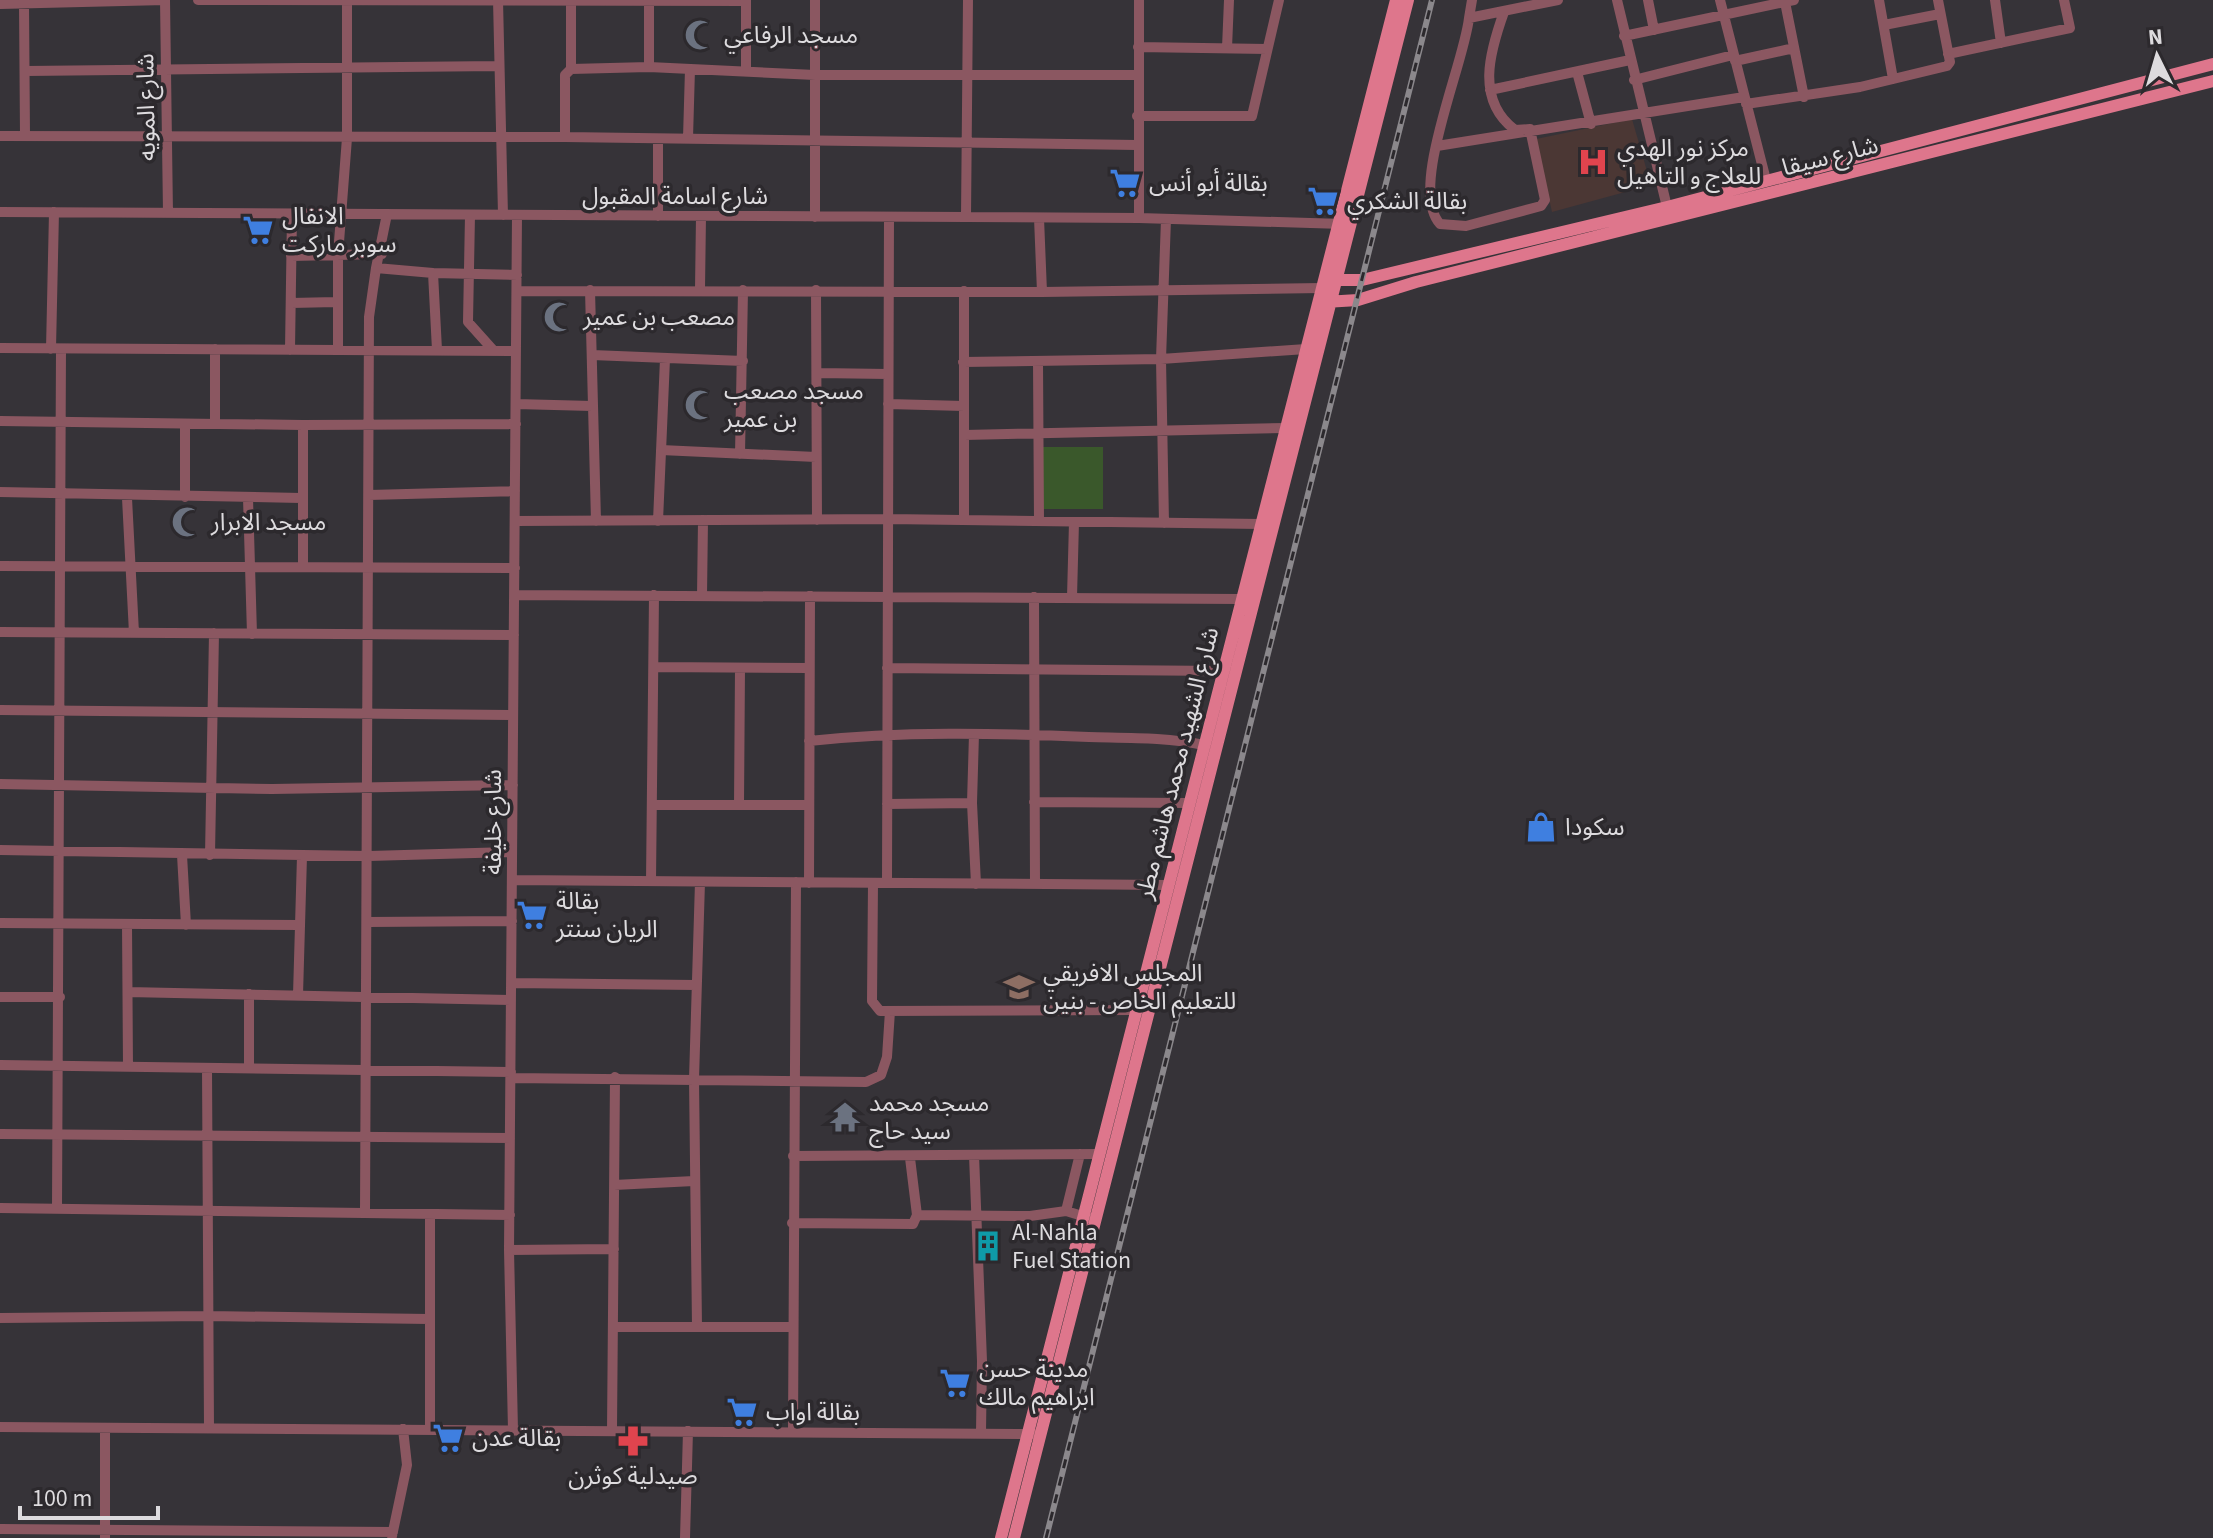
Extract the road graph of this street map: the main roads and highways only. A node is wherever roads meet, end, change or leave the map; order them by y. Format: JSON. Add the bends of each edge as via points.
{"nodes":[{"id":1,"x":1396,"y":0,"type":"edge"},
{"id":2,"x":1408,"y":0,"type":"edge"},
{"id":3,"x":2213,"y":64,"type":"edge"},
{"id":4,"x":2213,"y":81,"type":"edge"},
{"id":5,"x":1344,"y":224,"type":"junction"},
{"id":6,"x":1327,"y":282,"type":"junction"},
{"id":7,"x":1324,"y":302,"type":"junction"},
{"id":8,"x":1089,"y":1218,"type":"junction"},
{"id":9,"x":1034,"y":1434,"type":"junction"},
{"id":10,"x":1001,"y":1538,"type":"edge"},
{"id":11,"x":1014,"y":1538,"type":"edge"}],
"edges":[{"from":1,"to":5,"type":"main road","name":"شارع الشهيد محمد هاشم مطر"},
{"from":2,"to":5,"type":"main road","name":"شارع الشهيد محمد هاشم مطر"},
{"from":3,"to":6,"type":"main road","name":"شارع سيقا","via":[[1667,207],[1362,280]]},
{"from":4,"to":7,"type":"main road","name":"شارع سيقا","via":[[1358,300]]},
{"from":5,"to":6,"type":"main road","name":"شارع الشهيد محمد هاشم مطر"},
{"from":6,"to":7,"type":"main road","name":"شارع الشهيد محمد هاشم مطر"},
{"from":7,"to":8,"type":"main road","name":"شارع الشهيد محمد هاشم مطر"},
{"from":7,"to":8,"type":"main road","name":"شارع الشهيد محمد هاشم مطر","via":[[1306,349],[1241,599],[1099,1154]]},
{"from":8,"to":9,"type":"main road","name":"شارع الشهيد محمد هاشم مطر"},
{"from":9,"to":10,"type":"main road","name":"شارع الشهيد محمد هاشم مطر"},
{"from":9,"to":11,"type":"main road","name":"شارع الشهيد محمد هاشم مطر"}]}
